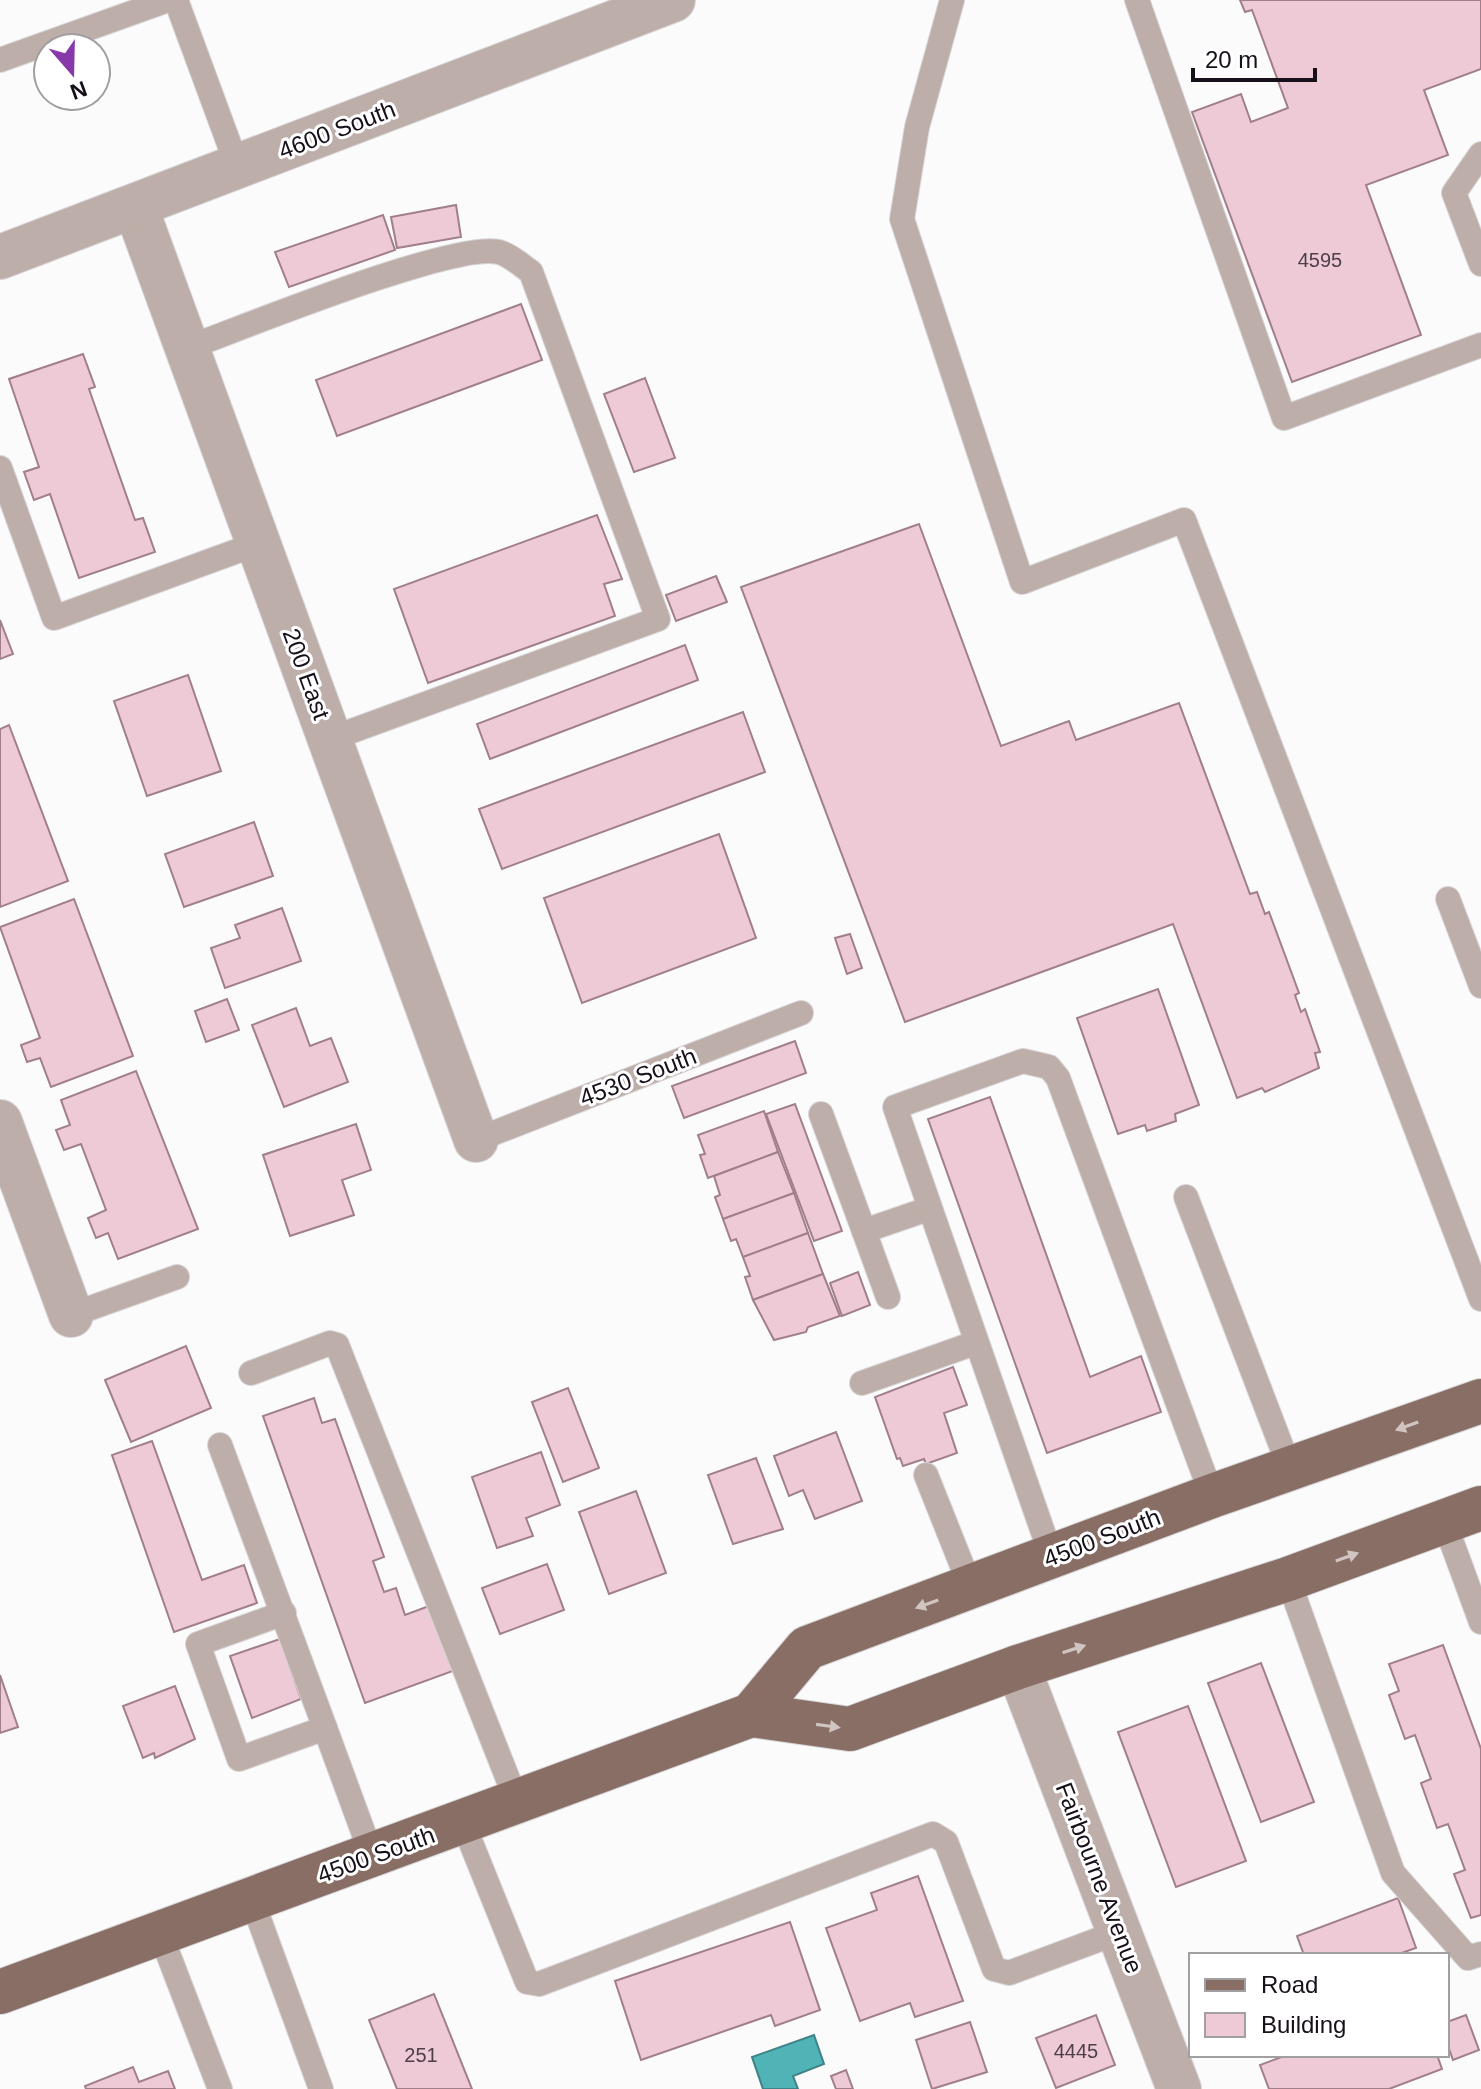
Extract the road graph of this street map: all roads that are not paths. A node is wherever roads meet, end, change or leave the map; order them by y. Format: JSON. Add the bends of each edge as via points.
{"nodes":[{"id":1,"x":168,"y":0,"type":"edge"},
{"id":2,"x":176,"y":0,"type":"edge"},
{"id":3,"x":673,"y":0,"type":"edge"},
{"id":4,"x":952,"y":0,"type":"edge"},
{"id":5,"x":1137,"y":0,"type":"edge"},
{"id":6,"x":0,"y":60,"type":"edge"},
{"id":7,"x":1481,"y":154,"type":"edge"},
{"id":8,"x":238,"y":168,"type":"junction"},
{"id":9,"x":136,"y":208,"type":"junction"},
{"id":10,"x":0,"y":257,"type":"edge"},
{"id":11,"x":1481,"y":264,"type":"edge"},
{"id":12,"x":1481,"y":345,"type":"edge"},
{"id":13,"x":187,"y":348,"type":"junction"},
{"id":14,"x":0,"y":468,"type":"edge"},
{"id":15,"x":259,"y":543,"type":"junction"},
{"id":16,"x":330,"y":739,"type":"junction"},
{"id":17,"x":1448,"y":899,"type":"dead end"},
{"id":18,"x":1481,"y":986,"type":"edge"},
{"id":19,"x":801,"y":1013,"type":"dead end"},
{"id":20,"x":821,"y":1114,"type":"dead end"},
{"id":21,"x":0,"y":1122,"type":"edge"},
{"id":22,"x":476,"y":1140,"type":"joint"},
{"id":23,"x":1186,"y":1197,"type":"dead end"},
{"id":24,"x":13,"y":1199,"type":"edge"},
{"id":25,"x":928,"y":1209,"type":"junction"},
{"id":26,"x":864,"y":1231,"type":"junction"},
{"id":27,"x":177,"y":1277,"type":"dead end"},
{"id":28,"x":888,"y":1297,"type":"dead end"},
{"id":29,"x":1481,"y":1299,"type":"edge"},
{"id":30,"x":71,"y":1315,"type":"joint"},
{"id":31,"x":975,"y":1343,"type":"junction"},
{"id":32,"x":251,"y":1373,"type":"dead end"},
{"id":33,"x":862,"y":1383,"type":"dead end"},
{"id":34,"x":1481,"y":1401,"type":"edge"},
{"id":35,"x":220,"y":1445,"type":"dead end"},
{"id":36,"x":1290,"y":1469,"type":"junction"},
{"id":37,"x":926,"y":1475,"type":"dead end"},
{"id":38,"x":1212,"y":1496,"type":"junction"},
{"id":39,"x":1462,"y":1515,"type":"edge"},
{"id":40,"x":1052,"y":1558,"type":"junction"},
{"id":41,"x":1288,"y":1579,"type":"junction"},
{"id":42,"x":971,"y":1588,"type":"junction"},
{"id":43,"x":284,"y":1613,"type":"junction"},
{"id":44,"x":1481,"y":1622,"type":"edge"},
{"id":45,"x":1018,"y":1667,"type":"junction"},
{"id":46,"x":751,"y":1715,"type":"junction"},
{"id":47,"x":325,"y":1728,"type":"junction"},
{"id":48,"x":517,"y":1802,"type":"junction"},
{"id":49,"x":463,"y":1823,"type":"junction"},
{"id":50,"x":372,"y":1856,"type":"junction"},
{"id":51,"x":252,"y":1900,"type":"junction"},
{"id":52,"x":1119,"y":1932,"type":"junction"},
{"id":53,"x":160,"y":1933,"type":"junction"},
{"id":54,"x":1465,"y":1958,"type":"edge"},
{"id":55,"x":0,"y":1992,"type":"edge"},
{"id":56,"x":1181,"y":2069,"type":"edge"},
{"id":57,"x":220,"y":2089,"type":"edge"},
{"id":58,"x":321,"y":2089,"type":"edge"}],
"edges":[{"from":1,"to":6,"type":"lane"},
{"from":2,"to":8,"type":"lane"},
{"from":3,"to":8,"type":"street","name":"4600 South"},
{"from":4,"to":29,"type":"lane","via":[[917,127],[902,219],[1022,582],[1184,520]]},
{"from":5,"to":12,"type":"lane","via":[[1284,418]]},
{"from":7,"to":11,"type":"lane","via":[[1454,193]]},
{"from":8,"to":9,"type":"street","name":"4600 South"},
{"from":9,"to":10,"type":"street","name":"4600 South"},
{"from":9,"to":13,"type":"street","name":"200 East"},
{"from":13,"to":15,"type":"street","name":"200 East"},
{"from":13,"to":16,"type":"lane","via":[[416,266],[498,252],[513,260],[531,272],[658,619]]},
{"from":14,"to":15,"type":"lane","via":[[54,618]]},
{"from":15,"to":16,"type":"street","name":"200 East"},
{"from":16,"to":22,"type":"street","name":"200 East"},
{"from":17,"to":18,"type":"lane"},
{"from":19,"to":22,"type":"lane","name":"4530 South"},
{"from":20,"to":26,"type":"lane"},
{"from":21,"to":24,"type":"street"},
{"from":23,"to":36,"type":"lane"},
{"from":24,"to":30,"type":"street"},
{"from":25,"to":26,"type":"lane"},
{"from":25,"to":31,"type":"lane"},
{"from":25,"to":38,"type":"lane","via":[[895,1107],[1023,1061],[1049,1067],[1058,1078]]},
{"from":26,"to":28,"type":"lane"},
{"from":27,"to":30,"type":"lane"},
{"from":31,"to":33,"type":"lane"},
{"from":31,"to":40,"type":"lane"},
{"from":32,"to":48,"type":"lane","via":[[330,1343],[337,1345]]},
{"from":34,"to":36,"type":"main road","name":"4500 South","one_way":true},
{"from":35,"to":43,"type":"lane"},
{"from":36,"to":38,"type":"main road","name":"4500 South"},
{"from":37,"to":42,"type":"lane"},
{"from":38,"to":40,"type":"main road","name":"4500 South"},
{"from":41,"to":39,"type":"main road","name":"4500 South","one_way":true},
{"from":39,"to":44,"type":"lane"},
{"from":40,"to":42,"type":"main road","name":"4500 South"},
{"from":45,"to":41,"type":"main road","name":"4500 South","one_way":true},
{"from":41,"to":54,"type":"lane","via":[[1393,1873]]},
{"from":42,"to":46,"type":"main road","name":"4500 South","one_way":true,"via":[[807,1648]]},
{"from":43,"to":47,"type":"lane"},
{"from":43,"to":47,"type":"lane","via":[[198,1644],[239,1759]]},
{"from":46,"to":45,"type":"main road","name":"4500 South","one_way":true,"via":[[850,1729]]},
{"from":45,"to":52,"type":"street","name":"Fairbourne Avenue"},
{"from":46,"to":48,"type":"main road","name":"4500 South"},
{"from":47,"to":50,"type":"lane"},
{"from":48,"to":49,"type":"main road","name":"4500 South"},
{"from":49,"to":50,"type":"main road","name":"4500 South"},
{"from":49,"to":52,"type":"lane","via":[[527,1982],[539,1984],[933,1834],[946,1842],[994,1969],[1009,1973]]},
{"from":50,"to":51,"type":"main road","name":"4500 South"},
{"from":51,"to":53,"type":"main road","name":"4500 South"},
{"from":51,"to":58,"type":"lane"},
{"from":52,"to":56,"type":"street","name":"Fairbourne Avenue"},
{"from":53,"to":55,"type":"main road","name":"4500 South"},
{"from":53,"to":57,"type":"lane"}]}
